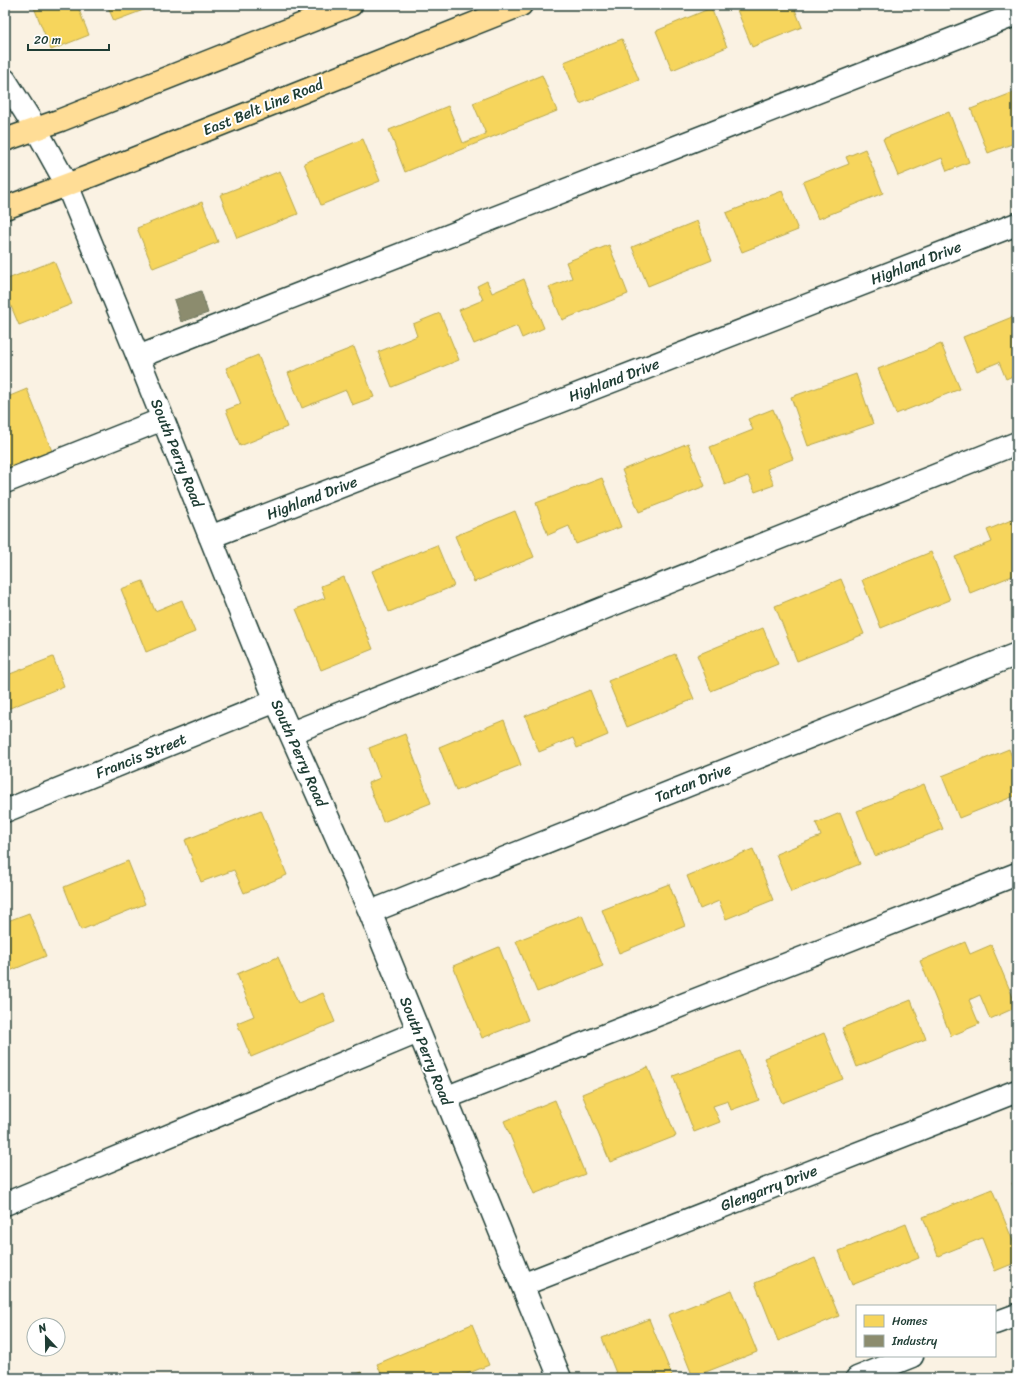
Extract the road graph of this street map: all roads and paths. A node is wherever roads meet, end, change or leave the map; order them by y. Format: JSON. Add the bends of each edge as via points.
{"nodes":[{"id":1,"x":351,"y":5,"type":"edge"},
{"id":2,"x":521,"y":5,"type":"edge"},
{"id":3,"x":1017,"y":14,"type":"edge"},
{"id":4,"x":5,"y":80,"type":"edge"},
{"id":5,"x":36,"y":129,"type":"junction"},
{"id":6,"x":5,"y":140,"type":"edge"},
{"id":7,"x":67,"y":185,"type":"junction"},
{"id":8,"x":5,"y":208,"type":"edge"},
{"id":9,"x":1017,"y":224,"type":"edge"},
{"id":10,"x":138,"y":358,"type":"junction"},
{"id":11,"x":163,"y":419,"type":"junction"},
{"id":12,"x":1017,"y":443,"type":"edge"},
{"id":13,"x":5,"y":482,"type":"edge"},
{"id":14,"x":210,"y":537,"type":"junction"},
{"id":15,"x":1017,"y":654,"type":"edge"},
{"id":16,"x":276,"y":701,"type":"junction"},
{"id":17,"x":290,"y":733,"type":"junction"},
{"id":18,"x":5,"y":811,"type":"edge"},
{"id":19,"x":1017,"y":874,"type":"edge"},
{"id":20,"x":370,"y":912,"type":"junction"},
{"id":21,"x":418,"y":1032,"type":"junction"},
{"id":22,"x":1017,"y":1091,"type":"edge"},
{"id":23,"x":445,"y":1098,"type":"junction"},
{"id":24,"x":5,"y":1204,"type":"edge"},
{"id":25,"x":522,"y":1285,"type":"junction"},
{"id":26,"x":1017,"y":1314,"type":"edge"},
{"id":27,"x":996,"y":1323,"type":"edge"},
{"id":28,"x":910,"y":1357,"type":"edge"},
{"id":29,"x":560,"y":1378,"type":"edge"},
{"id":30,"x":857,"y":1378,"type":"edge"}],
"edges":[{"from":1,"to":5,"type":"main road"},
{"from":2,"to":7,"type":"main road","name":"East Belt Line Road"},
{"from":3,"to":10,"type":"street"},
{"from":4,"to":5,"type":"street","name":"South Perry Road"},
{"from":5,"to":6,"type":"main road"},
{"from":5,"to":7,"type":"street","name":"South Perry Road"},
{"from":7,"to":8,"type":"main road","name":"East Belt Line Road"},
{"from":7,"to":10,"type":"street","name":"South Perry Road"},
{"from":9,"to":14,"type":"street","name":"Highland Drive"},
{"from":10,"to":11,"type":"street","name":"South Perry Road"},
{"from":11,"to":13,"type":"street"},
{"from":11,"to":14,"type":"street","name":"South Perry Road"},
{"from":12,"to":17,"type":"street"},
{"from":14,"to":16,"type":"street","name":"South Perry Road"},
{"from":15,"to":20,"type":"street","name":"Tartan Drive"},
{"from":16,"to":17,"type":"street","name":"South Perry Road"},
{"from":16,"to":18,"type":"street","name":"Francis Street"},
{"from":17,"to":20,"type":"street","name":"South Perry Road"},
{"from":19,"to":23,"type":"street"},
{"from":20,"to":21,"type":"street","name":"South Perry Road"},
{"from":21,"to":23,"type":"street","name":"South Perry Road"},
{"from":21,"to":24,"type":"street"},
{"from":22,"to":25,"type":"street","name":"Glengarry Drive"},
{"from":23,"to":25,"type":"street","name":"South Perry Road"},
{"from":25,"to":29,"type":"street","name":"South Perry Road"},
{"from":26,"to":27,"type":"street"},
{"from":28,"to":30,"type":"street"}]}
